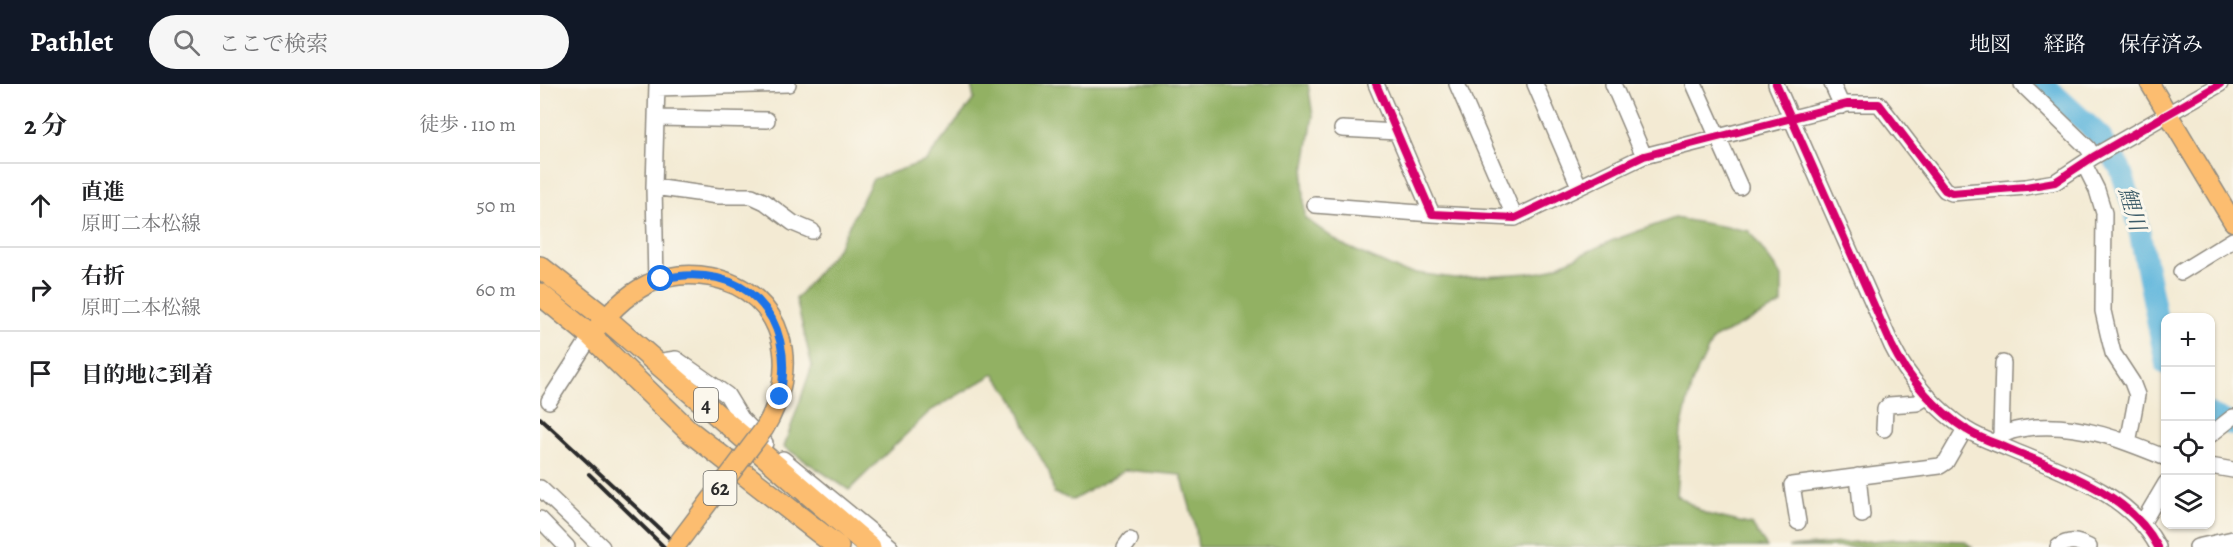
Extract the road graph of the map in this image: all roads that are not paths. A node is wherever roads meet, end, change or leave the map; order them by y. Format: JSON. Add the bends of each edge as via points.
{"nodes":[{"id":1,"x":788,"y":84,"type":"edge"},
{"id":2,"x":1376,"y":84,"type":"edge"},
{"id":3,"x":1457,"y":84,"type":"edge"},
{"id":4,"x":1535,"y":84,"type":"edge"},
{"id":5,"x":1613,"y":84,"type":"edge"},
{"id":6,"x":1694,"y":84,"type":"edge"},
{"id":7,"x":1776,"y":84,"type":"edge"},
{"id":8,"x":1832,"y":84,"type":"edge"},
{"id":9,"x":2022,"y":84,"type":"edge"},
{"id":10,"x":2150,"y":84,"type":"edge"},
{"id":11,"x":2220,"y":84,"type":"edge"},
{"id":12,"x":657,"y":86,"type":"edge"},
{"id":13,"x":1842,"y":106,"type":"junction"},
{"id":14,"x":2169,"y":114,"type":"junction"},
{"id":15,"x":656,"y":118,"type":"junction"},
{"id":16,"x":1791,"y":118,"type":"junction"},
{"id":17,"x":767,"y":120,"type":"dead end"},
{"id":18,"x":1342,"y":129,"type":"dead end"},
{"id":19,"x":1397,"y":132,"type":"junction"},
{"id":20,"x":1719,"y":137,"type":"junction"},
{"id":21,"x":1644,"y":156,"type":"junction"},
{"id":22,"x":2088,"y":160,"type":"junction"},
{"id":23,"x":1579,"y":186,"type":"junction"},
{"id":24,"x":654,"y":187,"type":"junction"},
{"id":25,"x":1740,"y":187,"type":"dead end"},
{"id":26,"x":1315,"y":205,"type":"dead end"},
{"id":27,"x":1432,"y":214,"type":"junction"},
{"id":28,"x":1515,"y":218,"type":"junction"},
{"id":29,"x":2233,"y":222,"type":"edge"},
{"id":30,"x":812,"y":231,"type":"dead end"},
{"id":31,"x":2233,"y":240,"type":"edge"},
{"id":32,"x":540,"y":267,"type":"edge"},
{"id":33,"x":2181,"y":272,"type":"dead end"},
{"id":34,"x":656,"y":282,"type":"junction"},
{"id":35,"x":540,"y":294,"type":"edge"},
{"id":36,"x":605,"y":318,"type":"junction"},
{"id":37,"x":591,"y":336,"type":"junction"},
{"id":38,"x":656,"y":362,"type":"junction"},
{"id":39,"x":2002,"y":363,"type":"dead end"},
{"id":40,"x":1928,"y":396,"type":"junction"},
{"id":41,"x":549,"y":401,"type":"dead end"},
{"id":42,"x":2233,"y":417,"type":"edge"},
{"id":43,"x":1884,"y":429,"type":"dead end"},
{"id":44,"x":1965,"y":429,"type":"junction"},
{"id":45,"x":2215,"y":432,"type":"edge"},
{"id":46,"x":1997,"y":439,"type":"junction"},
{"id":47,"x":2128,"y":443,"type":"junction"},
{"id":48,"x":2161,"y":456,"type":"edge"},
{"id":49,"x":2215,"y":466,"type":"edge"},
{"id":50,"x":2233,"y":470,"type":"edge"},
{"id":51,"x":1858,"y":476,"type":"junction"},
{"id":52,"x":540,"y":488,"type":"edge"},
{"id":53,"x":2161,"y":491,"type":"edge"},
{"id":54,"x":1862,"y":515,"type":"dead end"},
{"id":55,"x":540,"y":519,"type":"edge"},
{"id":56,"x":1798,"y":522,"type":"dead end"},
{"id":57,"x":2143,"y":522,"type":"junction"},
{"id":58,"x":2233,"y":539,"type":"edge"},
{"id":59,"x":567,"y":547,"type":"edge"},
{"id":60,"x":602,"y":547,"type":"edge"},
{"id":61,"x":675,"y":547,"type":"edge"},
{"id":62,"x":838,"y":547,"type":"edge"},
{"id":63,"x":870,"y":547,"type":"edge"},
{"id":64,"x":890,"y":547,"type":"edge"},
{"id":65,"x":2058,"y":547,"type":"edge"},
{"id":66,"x":2089,"y":547,"type":"edge"},
{"id":67,"x":2158,"y":547,"type":"edge"},
{"id":68,"x":2197,"y":547,"type":"edge"}],
"edges":[{"from":1,"to":12,"type":"street"},
{"from":2,"to":19,"type":"street"},
{"from":3,"to":28,"type":"street"},
{"from":4,"to":23,"type":"street"},
{"from":5,"to":21,"type":"street"},
{"from":6,"to":20,"type":"street"},
{"from":7,"to":16,"type":"street"},
{"from":8,"to":13,"type":"street"},
{"from":9,"to":22,"type":"street","via":[[2088,148]]},
{"from":10,"to":14,"type":"main road"},
{"from":11,"to":14,"type":"street"},
{"from":12,"to":15,"type":"street"},
{"from":13,"to":16,"type":"street"},
{"from":13,"to":22,"type":"street","via":[[1878,104],[1945,190],[1953,193],[2055,182]]},
{"from":14,"to":22,"type":"street"},
{"from":14,"to":29,"type":"main road"},
{"from":15,"to":17,"type":"street"},
{"from":15,"to":24,"type":"street"},
{"from":16,"to":20,"type":"street"},
{"from":16,"to":40,"type":"street","via":[[1899,360]]},
{"from":18,"to":19,"type":"street"},
{"from":19,"to":27,"type":"street"},
{"from":20,"to":21,"type":"street"},
{"from":20,"to":25,"type":"street"},
{"from":21,"to":23,"type":"street"},
{"from":22,"to":47,"type":"street","via":[[2104,213],[2103,311],[2113,353],[2137,395]]},
{"from":23,"to":28,"type":"street"},
{"from":24,"to":30,"type":"street","via":[[718,196],[752,196]]},
{"from":24,"to":34,"type":"street"},
{"from":26,"to":27,"type":"street"},
{"from":27,"to":28,"type":"street"},
{"from":31,"to":33,"type":"street"},
{"from":32,"to":36,"type":"highway","number":"4"},
{"from":34,"to":36,"type":"main road","number":"62","via":[[619,304]]},
{"from":34,"to":61,"type":"main road","number":"62","bridge":true,"via":[[693,274],[723,280],[754,296],[779,332],[784,369],[780,397],[764,429]]},
{"from":35,"to":37,"type":"highway","number":"4"},
{"from":36,"to":37,"type":"main road","number":"62"},
{"from":36,"to":38,"type":"highway","number":"4"},
{"from":37,"to":41,"type":"street"},
{"from":37,"to":62,"type":"highway","number":"4","via":[[689,431]]},
{"from":38,"to":63,"type":"highway","number":"4"},
{"from":38,"to":64,"type":"street","via":[[676,359],[727,395],[741,418],[770,448]]},
{"from":39,"to":46,"type":"street"},
{"from":40,"to":43,"type":"street","via":[[1917,404],[1889,405]]},
{"from":40,"to":44,"type":"street"},
{"from":42,"to":45,"type":"street"},
{"from":44,"to":46,"type":"street"},
{"from":44,"to":51,"type":"street","via":[[1941,466]]},
{"from":46,"to":47,"type":"street","via":[[2015,429],[2067,427]]},
{"from":46,"to":57,"type":"street","via":[[2107,496]]},
{"from":47,"to":48,"type":"street"},
{"from":49,"to":50,"type":"street"},
{"from":51,"to":54,"type":"street"},
{"from":51,"to":56,"type":"street","via":[[1792,485]]},
{"from":52,"to":60,"type":"street"},
{"from":53,"to":57,"type":"street"},
{"from":55,"to":59,"type":"street"},
{"from":57,"to":67,"type":"street"},
{"from":58,"to":68,"type":"street"},
{"from":65,"to":66,"type":"street","via":[[2077,541]]}]}
